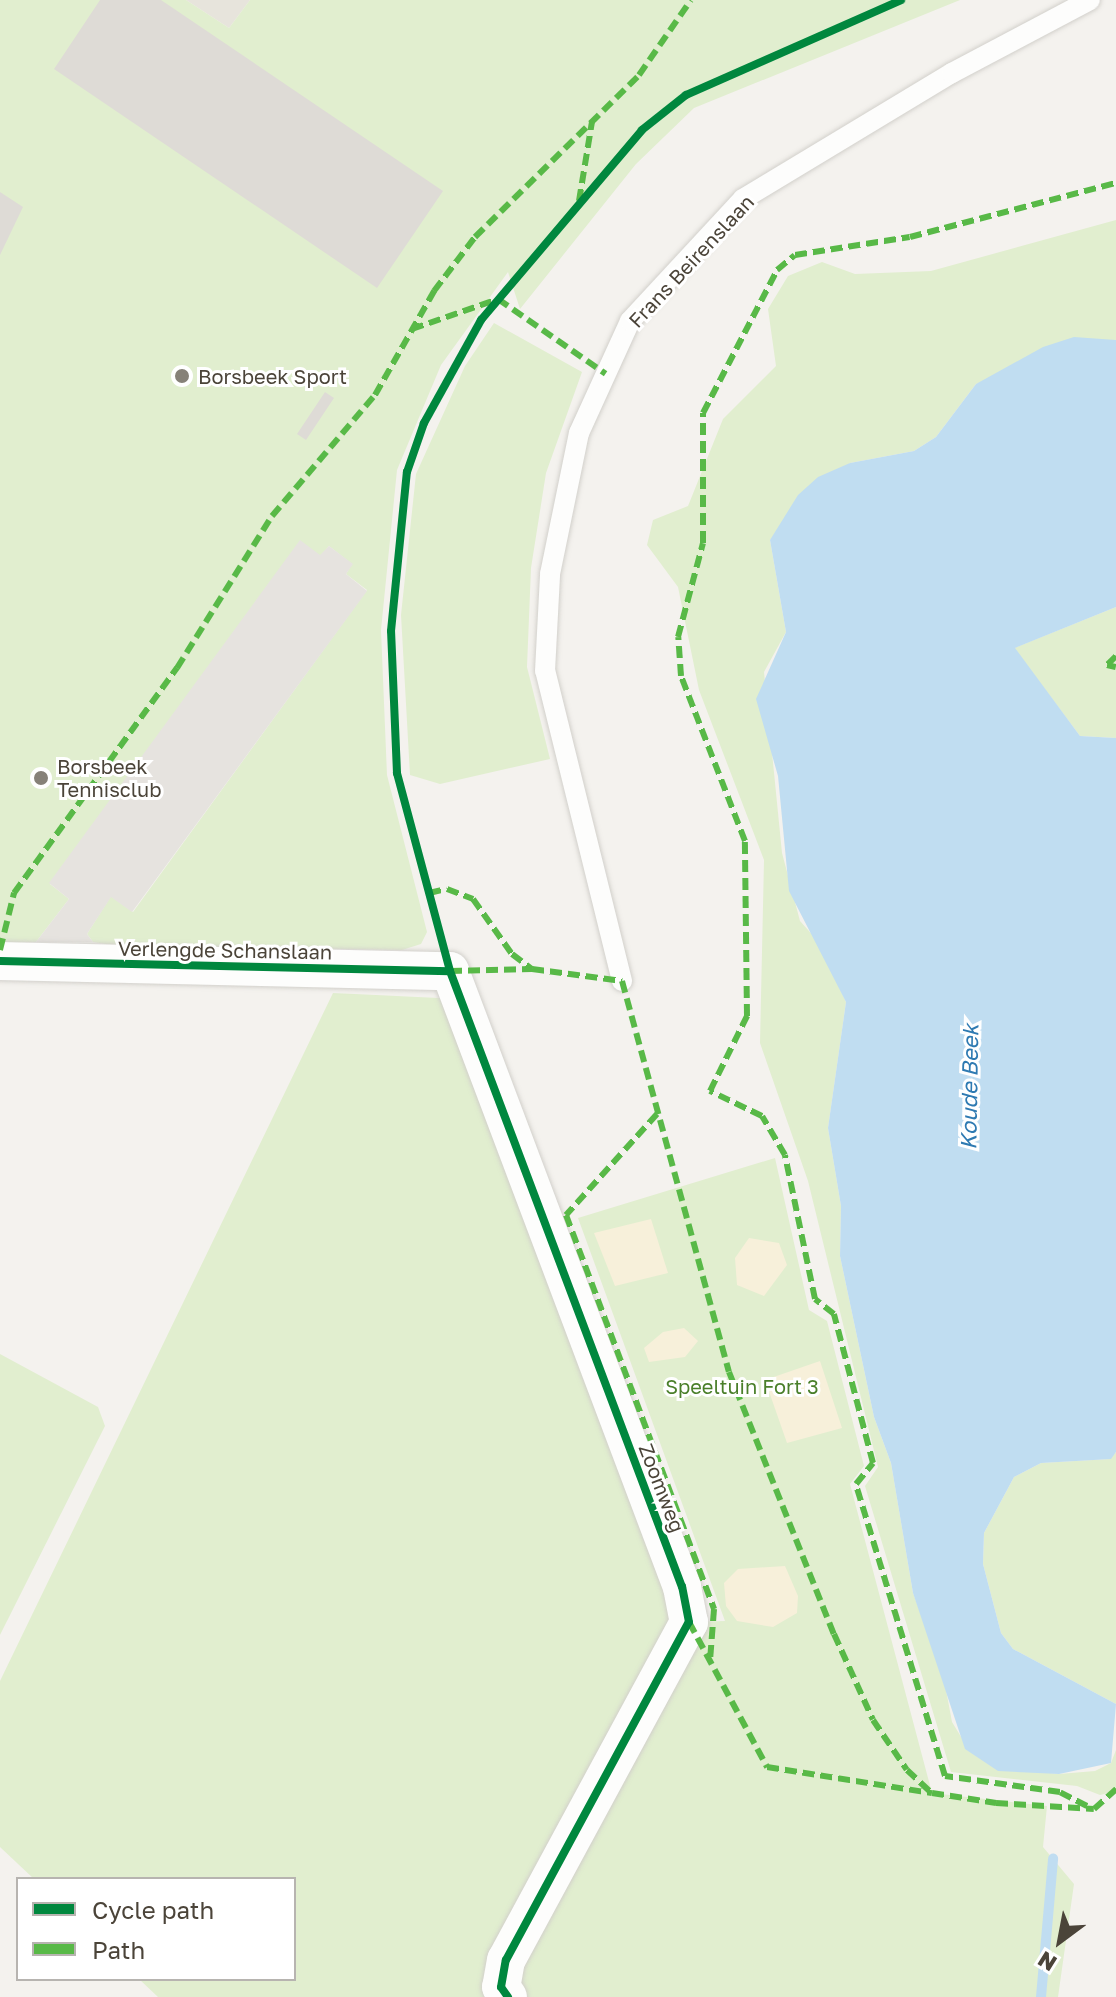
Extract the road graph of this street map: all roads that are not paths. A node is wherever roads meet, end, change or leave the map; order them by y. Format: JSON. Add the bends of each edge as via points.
{"nodes":[{"id":1,"x":1090,"y":0,"type":"edge"},
{"id":2,"x":0,"y":961,"type":"edge"},
{"id":3,"x":450,"y":971,"type":"joint"},
{"id":4,"x":622,"y":981,"type":"dead end"},
{"id":5,"x":508,"y":1997,"type":"edge"}],
"edges":[{"from":1,"to":4,"type":"lane","name":"Frans Beirenslaan","via":[[952,73],[743,199],[630,321],[579,433],[550,574],[545,671]]},
{"from":2,"to":3,"type":"street","name":"Verlengde Schanslaan"},
{"from":3,"to":5,"type":"street","name":"Zoomweg","via":[[682,1587],[689,1622],[506,1960],[501,1987]]}]}
